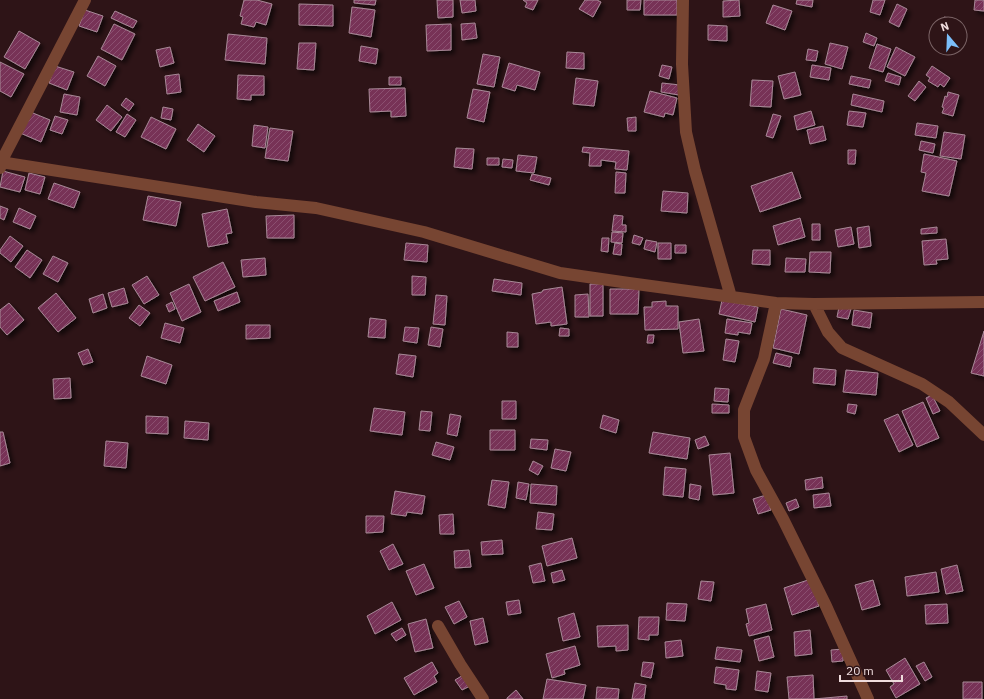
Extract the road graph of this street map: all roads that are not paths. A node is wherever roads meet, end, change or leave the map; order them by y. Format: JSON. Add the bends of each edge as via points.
{"nodes":[{"id":1,"x":85,"y":0,"type":"edge"},
{"id":2,"x":683,"y":0,"type":"edge"},
{"id":3,"x":0,"y":164,"type":"edge"},
{"id":4,"x":732,"y":297,"type":"junction"},
{"id":5,"x":984,"y":302,"type":"edge"},
{"id":6,"x":776,"y":303,"type":"junction"},
{"id":7,"x":814,"y":304,"type":"junction"},
{"id":8,"x":984,"y":435,"type":"edge"},
{"id":9,"x":438,"y":626,"type":"dead end"},
{"id":10,"x":483,"y":699,"type":"edge"},
{"id":11,"x":868,"y":699,"type":"edge"}],
"edges":[{"from":1,"to":3,"type":"street"},
{"from":2,"to":4,"type":"street","via":[[682,64],[686,132]]},
{"from":3,"to":4,"type":"street","via":[[256,202],[316,208],[424,232],[560,273]]},
{"from":4,"to":6,"type":"street"},
{"from":5,"to":7,"type":"street"},
{"from":6,"to":7,"type":"street"},
{"from":6,"to":11,"type":"street","via":[[764,359],[744,410],[744,437],[756,470],[826,606]]},
{"from":7,"to":8,"type":"street","via":[[828,332],[842,348],[922,384],[949,402]]},
{"from":9,"to":10,"type":"street"}]}
